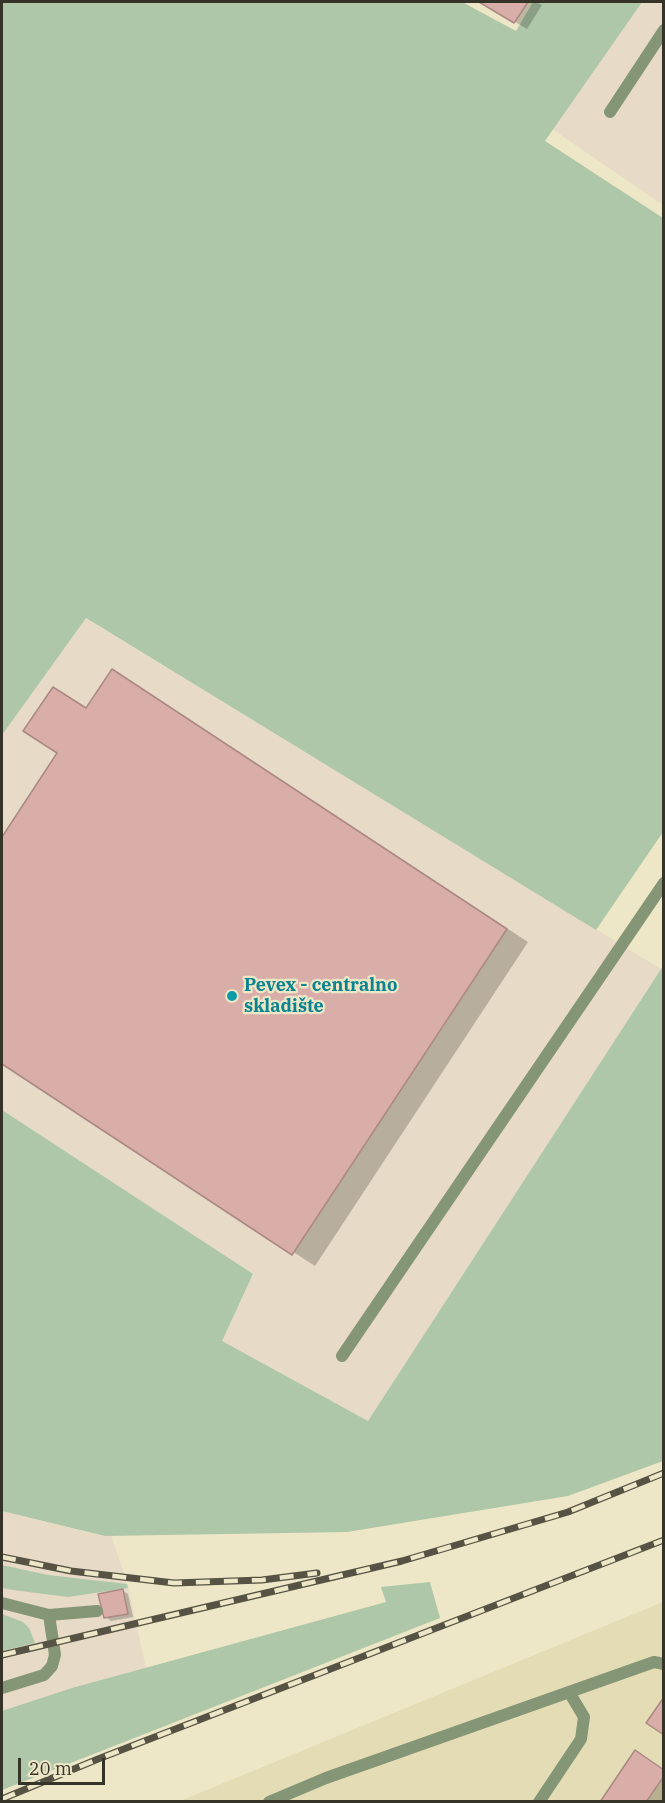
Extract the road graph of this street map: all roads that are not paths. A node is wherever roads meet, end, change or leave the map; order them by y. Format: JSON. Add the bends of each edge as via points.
{"nodes":[{"id":1,"x":663,"y":30,"type":"edge"},
{"id":2,"x":610,"y":112,"type":"dead end"},
{"id":3,"x":663,"y":883,"type":"edge"},
{"id":4,"x":342,"y":1356,"type":"dead end"},
{"id":5,"x":2,"y":1603,"type":"edge"},
{"id":6,"x":97,"y":1611,"type":"dead end"},
{"id":7,"x":49,"y":1615,"type":"junction"},
{"id":8,"x":663,"y":1664,"type":"edge"},
{"id":9,"x":2,"y":1688,"type":"edge"},
{"id":10,"x":569,"y":1692,"type":"junction"},
{"id":11,"x":269,"y":1802,"type":"edge"},
{"id":12,"x":539,"y":1802,"type":"edge"}],
"edges":[{"from":1,"to":2,"type":"lane"},
{"from":3,"to":4,"type":"lane"},
{"from":5,"to":7,"type":"lane"},
{"from":6,"to":7,"type":"lane"},
{"from":7,"to":9,"type":"lane","via":[[55,1655],[52,1666],[44,1675]]},
{"from":8,"to":10,"type":"lane","via":[[654,1662]]},
{"from":10,"to":11,"type":"lane"},
{"from":10,"to":12,"type":"lane","via":[[584,1717],[581,1739]]}]}
